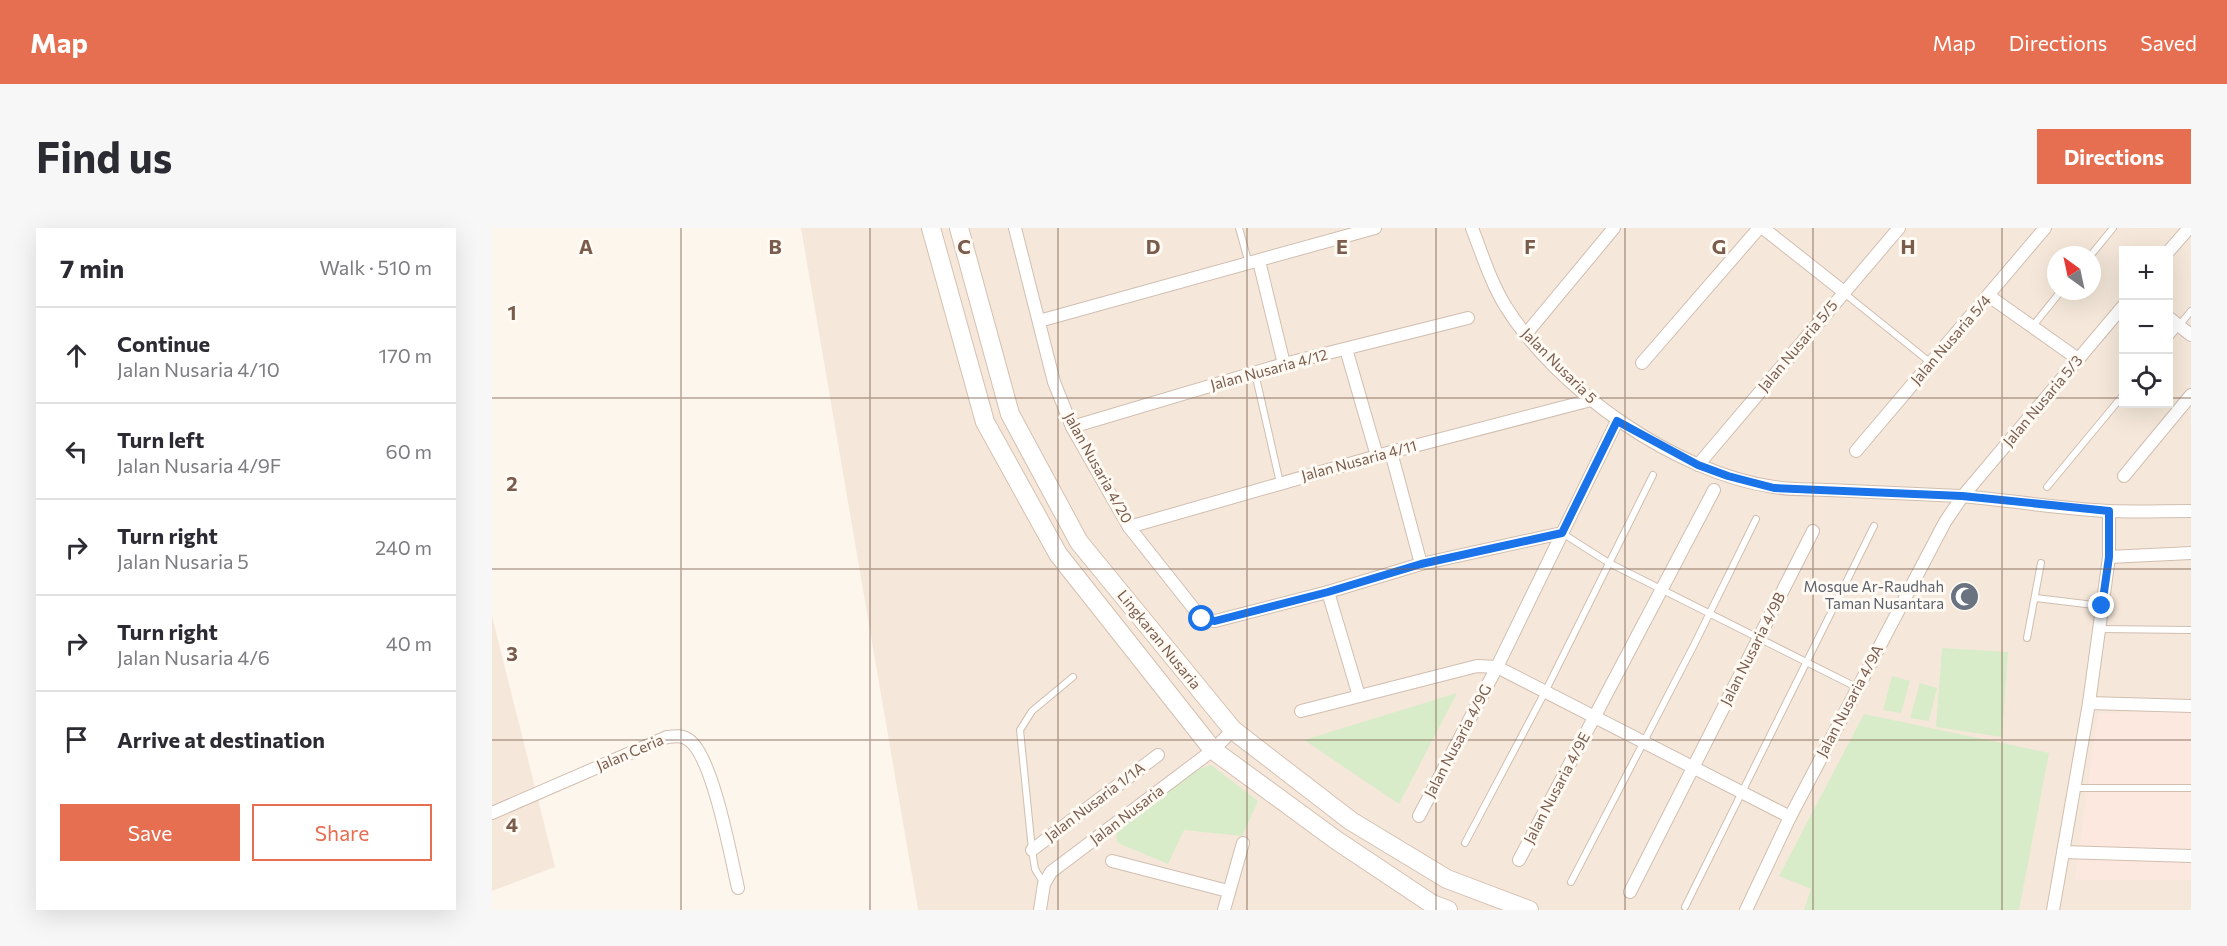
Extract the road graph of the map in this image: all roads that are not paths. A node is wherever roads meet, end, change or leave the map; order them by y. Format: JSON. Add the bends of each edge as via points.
{"nodes":[{"id":1,"x":931,"y":228,"type":"edge"},
{"id":2,"x":959,"y":228,"type":"edge"},
{"id":3,"x":1015,"y":228,"type":"edge"},
{"id":4,"x":1239,"y":228,"type":"edge"},
{"id":5,"x":1375,"y":228,"type":"edge"},
{"id":6,"x":1472,"y":228,"type":"edge"},
{"id":7,"x":1614,"y":228,"type":"edge"},
{"id":8,"x":1761,"y":228,"type":"edge"},
{"id":9,"x":1899,"y":228,"type":"edge"},
{"id":10,"x":2046,"y":228,"type":"edge"},
{"id":11,"x":2113,"y":228,"type":"edge"},
{"id":12,"x":2184,"y":229,"type":"edge"},
{"id":13,"x":2098,"y":246,"type":"edge"},
{"id":14,"x":2173,"y":246,"type":"edge"},
{"id":15,"x":1254,"y":263,"type":"junction"},
{"id":16,"x":1844,"y":292,"type":"junction"},
{"id":17,"x":1989,"y":296,"type":"junction"},
{"id":18,"x":2054,"y":300,"type":"edge"},
{"id":19,"x":2119,"y":311,"type":"edge"},
{"id":20,"x":2191,"y":311,"type":"edge"},
{"id":21,"x":1468,"y":318,"type":"dead end"},
{"id":22,"x":1039,"y":321,"type":"junction"},
{"id":23,"x":2173,"y":321,"type":"edge"},
{"id":24,"x":2179,"y":326,"type":"junction"},
{"id":25,"x":2032,"y":327,"type":"junction"},
{"id":26,"x":1526,"y":334,"type":"junction"},
{"id":27,"x":2173,"y":334,"type":"edge"},
{"id":28,"x":2191,"y":335,"type":"edge"},
{"id":29,"x":1346,"y":349,"type":"junction"},
{"id":30,"x":2078,"y":359,"type":"junction"},
{"id":31,"x":1642,"y":363,"type":"dead end"},
{"id":32,"x":1930,"y":363,"type":"junction"},
{"id":33,"x":1284,"y":364,"type":"junction"},
{"id":34,"x":1255,"y":373,"type":"junction"},
{"id":35,"x":2191,"y":395,"type":"edge"},
{"id":36,"x":1591,"y":400,"type":"junction"},
{"id":37,"x":2119,"y":400,"type":"edge"},
{"id":38,"x":1617,"y":421,"type":"junction"},
{"id":39,"x":1072,"y":427,"type":"junction"},
{"id":40,"x":1856,"y":450,"type":"dead end"},
{"id":41,"x":1391,"y":452,"type":"junction"},
{"id":42,"x":1377,"y":456,"type":"junction"},
{"id":43,"x":1698,"y":465,"type":"junction"},
{"id":44,"x":1653,"y":475,"type":"dead end"},
{"id":45,"x":2124,"y":476,"type":"dead end"},
{"id":46,"x":1280,"y":483,"type":"junction"},
{"id":47,"x":2047,"y":487,"type":"dead end"},
{"id":48,"x":1714,"y":490,"type":"dead end"},
{"id":49,"x":1962,"y":496,"type":"junction"},
{"id":50,"x":2109,"y":511,"type":"junction"},
{"id":51,"x":2191,"y":511,"type":"edge"},
{"id":52,"x":1756,"y":519,"type":"dead end"},
{"id":53,"x":1874,"y":526,"type":"dead end"},
{"id":54,"x":1129,"y":527,"type":"junction"},
{"id":55,"x":1813,"y":531,"type":"dead end"},
{"id":56,"x":1562,"y":533,"type":"junction"},
{"id":57,"x":2191,"y":553,"type":"edge"},
{"id":58,"x":2109,"y":557,"type":"junction"},
{"id":59,"x":1609,"y":563,"type":"junction"},
{"id":60,"x":2041,"y":563,"type":"dead end"},
{"id":61,"x":1421,"y":564,"type":"junction"},
{"id":62,"x":1661,"y":590,"type":"junction"},
{"id":63,"x":1328,"y":592,"type":"junction"},
{"id":64,"x":2036,"y":598,"type":"junction"},
{"id":65,"x":2102,"y":606,"type":"junction"},
{"id":66,"x":1709,"y":614,"type":"junction"},
{"id":67,"x":2099,"y":629,"type":"junction"},
{"id":68,"x":2191,"y":630,"type":"edge"},
{"id":69,"x":2027,"y":638,"type":"dead end"},
{"id":70,"x":1758,"y":639,"type":"junction"},
{"id":71,"x":1808,"y":662,"type":"junction"},
{"id":72,"x":1497,"y":667,"type":"junction"},
{"id":73,"x":1073,"y":677,"type":"dead end"},
{"id":74,"x":1858,"y":688,"type":"junction"},
{"id":75,"x":1545,"y":692,"type":"junction"},
{"id":76,"x":1359,"y":696,"type":"junction"},
{"id":77,"x":2089,"y":703,"type":"junction"},
{"id":78,"x":2191,"y":706,"type":"edge"},
{"id":79,"x":1301,"y":711,"type":"dead end"},
{"id":80,"x":1595,"y":717,"type":"junction"},
{"id":81,"x":1233,"y":730,"type":"junction"},
{"id":82,"x":1643,"y":742,"type":"junction"},
{"id":83,"x":1213,"y":750,"type":"junction"},
{"id":84,"x":1158,"y":755,"type":"dead end"},
{"id":85,"x":1693,"y":768,"type":"junction"},
{"id":86,"x":2074,"y":788,"type":"junction"},
{"id":87,"x":2191,"y":788,"type":"edge"},
{"id":88,"x":1742,"y":792,"type":"junction"},
{"id":89,"x":492,"y":813,"type":"edge"},
{"id":90,"x":1419,"y":816,"type":"dead end"},
{"id":91,"x":1790,"y":817,"type":"junction"},
{"id":92,"x":1243,"y":843,"type":"dead end"},
{"id":93,"x":1465,"y":843,"type":"dead end"},
{"id":94,"x":1032,"y":850,"type":"junction"},
{"id":95,"x":2063,"y":852,"type":"junction"},
{"id":96,"x":2191,"y":856,"type":"edge"},
{"id":97,"x":1519,"y":860,"type":"dead end"},
{"id":98,"x":1112,"y":861,"type":"dead end"},
{"id":99,"x":1571,"y":882,"type":"dead end"},
{"id":100,"x":1044,"y":884,"type":"junction"},
{"id":101,"x":738,"y":888,"type":"dead end"},
{"id":102,"x":1228,"y":891,"type":"junction"},
{"id":103,"x":1630,"y":892,"type":"dead end"},
{"id":104,"x":1684,"y":907,"type":"dead end"},
{"id":105,"x":1040,"y":910,"type":"edge"},
{"id":106,"x":1224,"y":910,"type":"edge"},
{"id":107,"x":1448,"y":910,"type":"edge"},
{"id":108,"x":1529,"y":910,"type":"edge"},
{"id":109,"x":1746,"y":910,"type":"edge"},
{"id":110,"x":2053,"y":910,"type":"edge"}],
"edges":[{"from":1,"to":83,"type":"main road","name":"Lingkaran Nusaria","via":[[984,422],[1058,554]]},
{"from":2,"to":81,"type":"main road","name":"Lingkaran Nusaria","via":[[1010,414],[1078,542]]},
{"from":3,"to":22,"type":"street","name":"Jalan Nusaria 4/20"},
{"from":4,"to":15,"type":"lane"},
{"from":5,"to":15,"type":"street"},
{"from":6,"to":26,"type":"street","name":"Jalan Nusaria 5","via":[[1506,306]]},
{"from":7,"to":26,"type":"street"},
{"from":8,"to":16,"type":"street"},
{"from":8,"to":31,"type":"street"},
{"from":9,"to":16,"type":"street","name":"Jalan Nusaria 5/5"},
{"from":10,"to":17,"type":"street","name":"Jalan Nusaria 5/4"},
{"from":11,"to":13,"type":"lane"},
{"from":12,"to":14,"type":"street"},
{"from":15,"to":22,"type":"street"},
{"from":15,"to":33,"type":"street"},
{"from":16,"to":32,"type":"lane"},
{"from":16,"to":43,"type":"street","name":"Jalan Nusaria 5/5"},
{"from":17,"to":25,"type":"street"},
{"from":17,"to":32,"type":"street","name":"Jalan Nusaria 5/4"},
{"from":18,"to":25,"type":"lane"},
{"from":19,"to":30,"type":"street","name":"Jalan Nusaria 5/3"},
{"from":20,"to":24,"type":"lane"},
{"from":21,"to":29,"type":"street","name":"Jalan Nusaria 4/12"},
{"from":22,"to":39,"type":"street","name":"Jalan Nusaria 4/20","via":[[1054,382]]},
{"from":23,"to":24,"type":"street"},
{"from":24,"to":27,"type":"lane"},
{"from":24,"to":28,"type":"street"},
{"from":25,"to":30,"type":"street"},
{"from":26,"to":36,"type":"street","name":"Jalan Nusaria 5"},
{"from":29,"to":33,"type":"street","name":"Jalan Nusaria 4/12"},
{"from":29,"to":42,"type":"street"},
{"from":30,"to":49,"type":"street","name":"Jalan Nusaria 5/3"},
{"from":32,"to":40,"type":"street","name":"Jalan Nusaria 5/4"},
{"from":33,"to":34,"type":"street","name":"Jalan Nusaria 4/12"},
{"from":34,"to":39,"type":"street","name":"Jalan Nusaria 4/12"},
{"from":34,"to":46,"type":"lane"},
{"from":35,"to":45,"type":"street"},
{"from":36,"to":38,"type":"street","name":"Jalan Nusaria 5"},
{"from":36,"to":41,"type":"street","name":"Jalan Nusaria 4/11"},
{"from":37,"to":47,"type":"lane"},
{"from":38,"to":43,"type":"street","name":"Jalan Nusaria 5"},
{"from":38,"to":56,"type":"street","name":"Jalan Nusaria 4/9G"},
{"from":39,"to":54,"type":"street","name":"Jalan Nusaria 4/20"},
{"from":41,"to":42,"type":"street","name":"Jalan Nusaria 4/11"},
{"from":41,"to":61,"type":"street"},
{"from":42,"to":46,"type":"street","name":"Jalan Nusaria 4/11"},
{"from":43,"to":49,"type":"street","name":"Jalan Nusaria 5","via":[[1774,488]]},
{"from":44,"to":59,"type":"lane"},
{"from":46,"to":54,"type":"street","name":"Jalan Nusaria 4/11"},
{"from":48,"to":62,"type":"street","name":"Jalan Nusaria 4/9E"},
{"from":49,"to":50,"type":"street","name":"Jalan Nusaria 5"},
{"from":49,"to":74,"type":"street","name":"Jalan Nusaria 4/9A"},
{"from":50,"to":51,"type":"street","name":"Jalan Nusaria 5"},
{"from":50,"to":58,"type":"street"},
{"from":52,"to":66,"type":"lane"},
{"from":53,"to":71,"type":"lane"},
{"from":54,"to":63,"type":"street","name":"Jalan Nusaria 4/20","via":[[1202,619],[1215,621]]},
{"from":55,"to":70,"type":"street","name":"Jalan Nusaria 4/9B"},
{"from":56,"to":59,"type":"lane"},
{"from":56,"to":61,"type":"street"},
{"from":56,"to":72,"type":"street","name":"Jalan Nusaria 4/9G"},
{"from":57,"to":58,"type":"street"},
{"from":58,"to":65,"type":"street"},
{"from":59,"to":62,"type":"lane"},
{"from":59,"to":75,"type":"lane"},
{"from":60,"to":64,"type":"lane"},
{"from":61,"to":63,"type":"street"},
{"from":62,"to":66,"type":"lane"},
{"from":62,"to":80,"type":"street","name":"Jalan Nusaria 4/9E"},
{"from":63,"to":76,"type":"street"},
{"from":64,"to":65,"type":"lane"},
{"from":64,"to":69,"type":"lane"},
{"from":65,"to":67,"type":"street"},
{"from":66,"to":70,"type":"lane"},
{"from":66,"to":82,"type":"lane"},
{"from":67,"to":68,"type":"lane"},
{"from":67,"to":77,"type":"street"},
{"from":70,"to":71,"type":"lane"},
{"from":70,"to":85,"type":"street","name":"Jalan Nusaria 4/9B"},
{"from":71,"to":74,"type":"lane"},
{"from":71,"to":88,"type":"lane"},
{"from":72,"to":75,"type":"street"},
{"from":72,"to":76,"type":"street","via":[[1477,666]]},
{"from":72,"to":90,"type":"street","name":"Jalan Nusaria 4/9G"},
{"from":73,"to":94,"type":"lane","via":[[1032,711],[1020,730]]},
{"from":74,"to":91,"type":"street","name":"Jalan Nusaria 4/9A"},
{"from":75,"to":80,"type":"street"},
{"from":75,"to":93,"type":"lane"},
{"from":76,"to":79,"type":"street"},
{"from":77,"to":78,"type":"street"},
{"from":77,"to":86,"type":"street"},
{"from":80,"to":82,"type":"street"},
{"from":80,"to":97,"type":"street","name":"Jalan Nusaria 4/9E"},
{"from":81,"to":83,"type":"street","name":"Jalan Nusaria"},
{"from":81,"to":108,"type":"main road","name":"Lingkaran Nusaria","via":[[1351,821],[1447,879]]},
{"from":82,"to":85,"type":"street"},
{"from":82,"to":99,"type":"lane"},
{"from":83,"to":100,"type":"street","name":"Jalan Nusaria","via":[[1051,873]]},
{"from":83,"to":107,"type":"main road","name":"Lingkaran Nusaria","via":[[1336,840],[1432,904]]},
{"from":84,"to":94,"type":"street","name":"Jalan Nusaria 1/1A"},
{"from":85,"to":88,"type":"street"},
{"from":85,"to":103,"type":"street","name":"Jalan Nusaria 4/9B"},
{"from":86,"to":87,"type":"lane"},
{"from":86,"to":95,"type":"street"},
{"from":88,"to":91,"type":"street"},
{"from":88,"to":104,"type":"lane"},
{"from":89,"to":101,"type":"street","name":"Jalan Ceria","via":[[667,737],[688,739],[704,759]]},
{"from":91,"to":109,"type":"street","name":"Jalan Nusaria 4/9A"},
{"from":92,"to":102,"type":"street"},
{"from":94,"to":100,"type":"lane","via":[[1035,869]]},
{"from":95,"to":96,"type":"street"},
{"from":95,"to":110,"type":"street"},
{"from":98,"to":102,"type":"street"},
{"from":100,"to":105,"type":"street"},
{"from":102,"to":106,"type":"street"}]}
